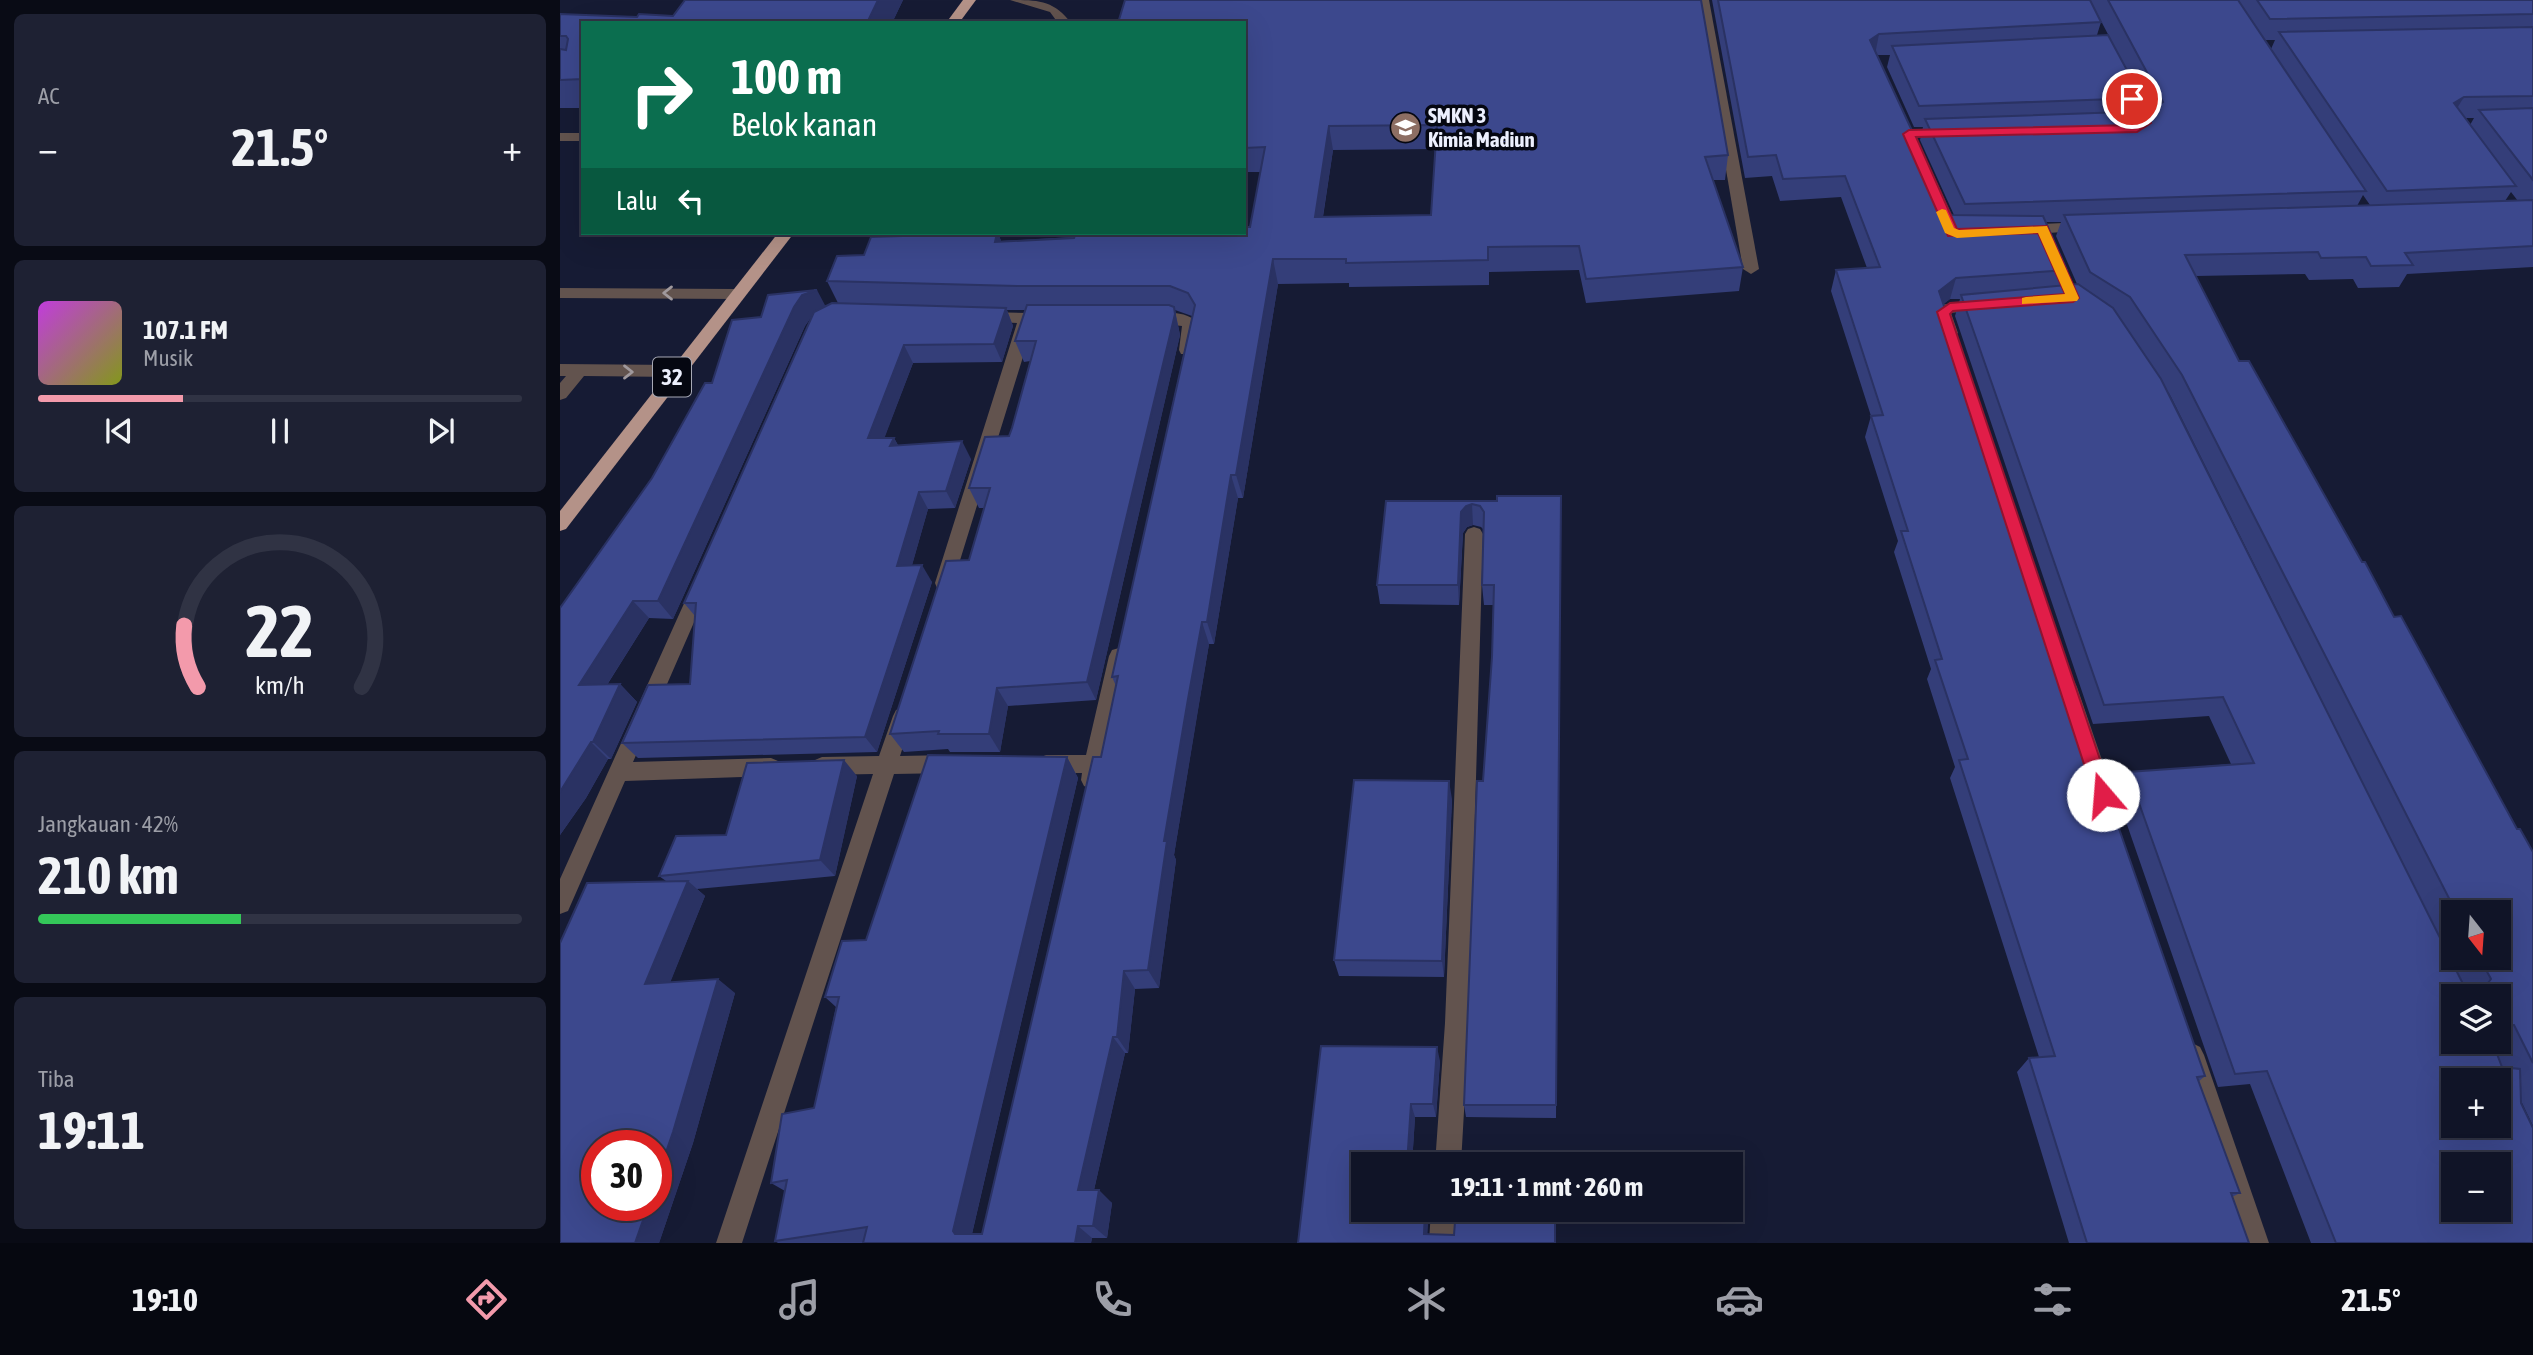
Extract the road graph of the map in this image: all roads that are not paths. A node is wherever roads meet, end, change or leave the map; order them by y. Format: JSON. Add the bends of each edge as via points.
{"nodes":[{"id":1,"x":970,"y":0,"type":"edge"},
{"id":2,"x":1016,"y":0,"type":"edge"},
{"id":3,"x":1703,"y":0,"type":"edge"},
{"id":4,"x":954,"y":21,"type":"edge"},
{"id":5,"x":1063,"y":21,"type":"edge"},
{"id":6,"x":560,"y":137,"type":"edge"},
{"id":7,"x":581,"y":138,"type":"edge"},
{"id":8,"x":2096,"y":227,"type":"edge"},
{"id":9,"x":2042,"y":229,"type":"junction"},
{"id":10,"x":2006,"y":231,"type":"edge"},
{"id":11,"x":784,"y":235,"type":"edge"},
{"id":12,"x":2052,"y":252,"type":"edge"},
{"id":13,"x":1751,"y":269,"type":"dead end"},
{"id":14,"x":560,"y":293,"type":"edge"},
{"id":15,"x":736,"y":294,"type":"junction"},
{"id":16,"x":2004,"y":303,"type":"edge"},
{"id":17,"x":960,"y":316,"type":"edge"},
{"id":18,"x":1136,"y":318,"type":"edge"},
{"id":19,"x":1956,"y":352,"type":"edge"},
{"id":20,"x":560,"y":370,"type":"edge"},
{"id":21,"x":579,"y":371,"type":"junction"},
{"id":22,"x":676,"y":372,"type":"junction"},
{"id":23,"x":1182,"y":375,"type":"edge"},
{"id":24,"x":560,"y":394,"type":"edge"},
{"id":25,"x":560,"y":524,"type":"edge"},
{"id":26,"x":1474,"y":534,"type":"dead end"},
{"id":27,"x":708,"y":569,"type":"edge"},
{"id":28,"x":937,"y":607,"type":"edge"},
{"id":29,"x":1124,"y":630,"type":"edge"},
{"id":30,"x":2060,"y":665,"type":"edge"},
{"id":31,"x":908,"y":698,"type":"edge"},
{"id":32,"x":887,"y":764,"type":"junction"},
{"id":33,"x":970,"y":764,"type":"edge"},
{"id":34,"x":1025,"y":764,"type":"edge"},
{"id":35,"x":1094,"y":764,"type":"junction"},
{"id":36,"x":618,"y":772,"type":"junction"},
{"id":37,"x":1085,"y":804,"type":"edge"},
{"id":38,"x":2112,"y":822,"type":"edge"},
{"id":39,"x":560,"y":904,"type":"edge"},
{"id":40,"x":2184,"y":1032,"type":"edge"},
{"id":41,"x":1449,"y":1152,"type":"edge"},
{"id":42,"x":1443,"y":1222,"type":"edge"},
{"id":43,"x":729,"y":1243,"type":"edge"},
{"id":44,"x":1442,"y":1243,"type":"edge"},
{"id":45,"x":2256,"y":1243,"type":"edge"}],
"edges":[{"from":1,"to":4,"type":"highway"},
{"from":2,"to":5,"type":"street","via":[[1054,9]]},
{"from":3,"to":13,"type":"street"},
{"from":6,"to":7,"type":"street"},
{"from":8,"to":9,"type":"street"},
{"from":9,"to":10,"type":"street"},
{"from":9,"to":12,"type":"street"},
{"from":11,"to":15,"type":"highway","number":"32"},
{"from":15,"to":14,"type":"street","one_way":true},
{"from":15,"to":22,"type":"highway","number":"32"},
{"from":16,"to":19,"type":"street","via":[[1943,312]]},
{"from":17,"to":28,"type":"street","via":[[1034,318]]},
{"from":18,"to":23,"type":"street","via":[[1177,318],[1190,323]]},
{"from":20,"to":21,"type":"street"},
{"from":21,"to":22,"type":"street","one_way":true},
{"from":21,"to":24,"type":"lane"},
{"from":22,"to":25,"type":"highway","number":"32"},
{"from":26,"to":41,"type":"street"},
{"from":27,"to":36,"type":"street"},
{"from":29,"to":35,"type":"street"},
{"from":30,"to":38,"type":"street"},
{"from":31,"to":32,"type":"street"},
{"from":32,"to":33,"type":"street"},
{"from":32,"to":36,"type":"street"},
{"from":32,"to":43,"type":"street"},
{"from":34,"to":35,"type":"street"},
{"from":35,"to":37,"type":"street"},
{"from":36,"to":39,"type":"street"},
{"from":40,"to":45,"type":"street"},
{"from":42,"to":44,"type":"street"}]}
